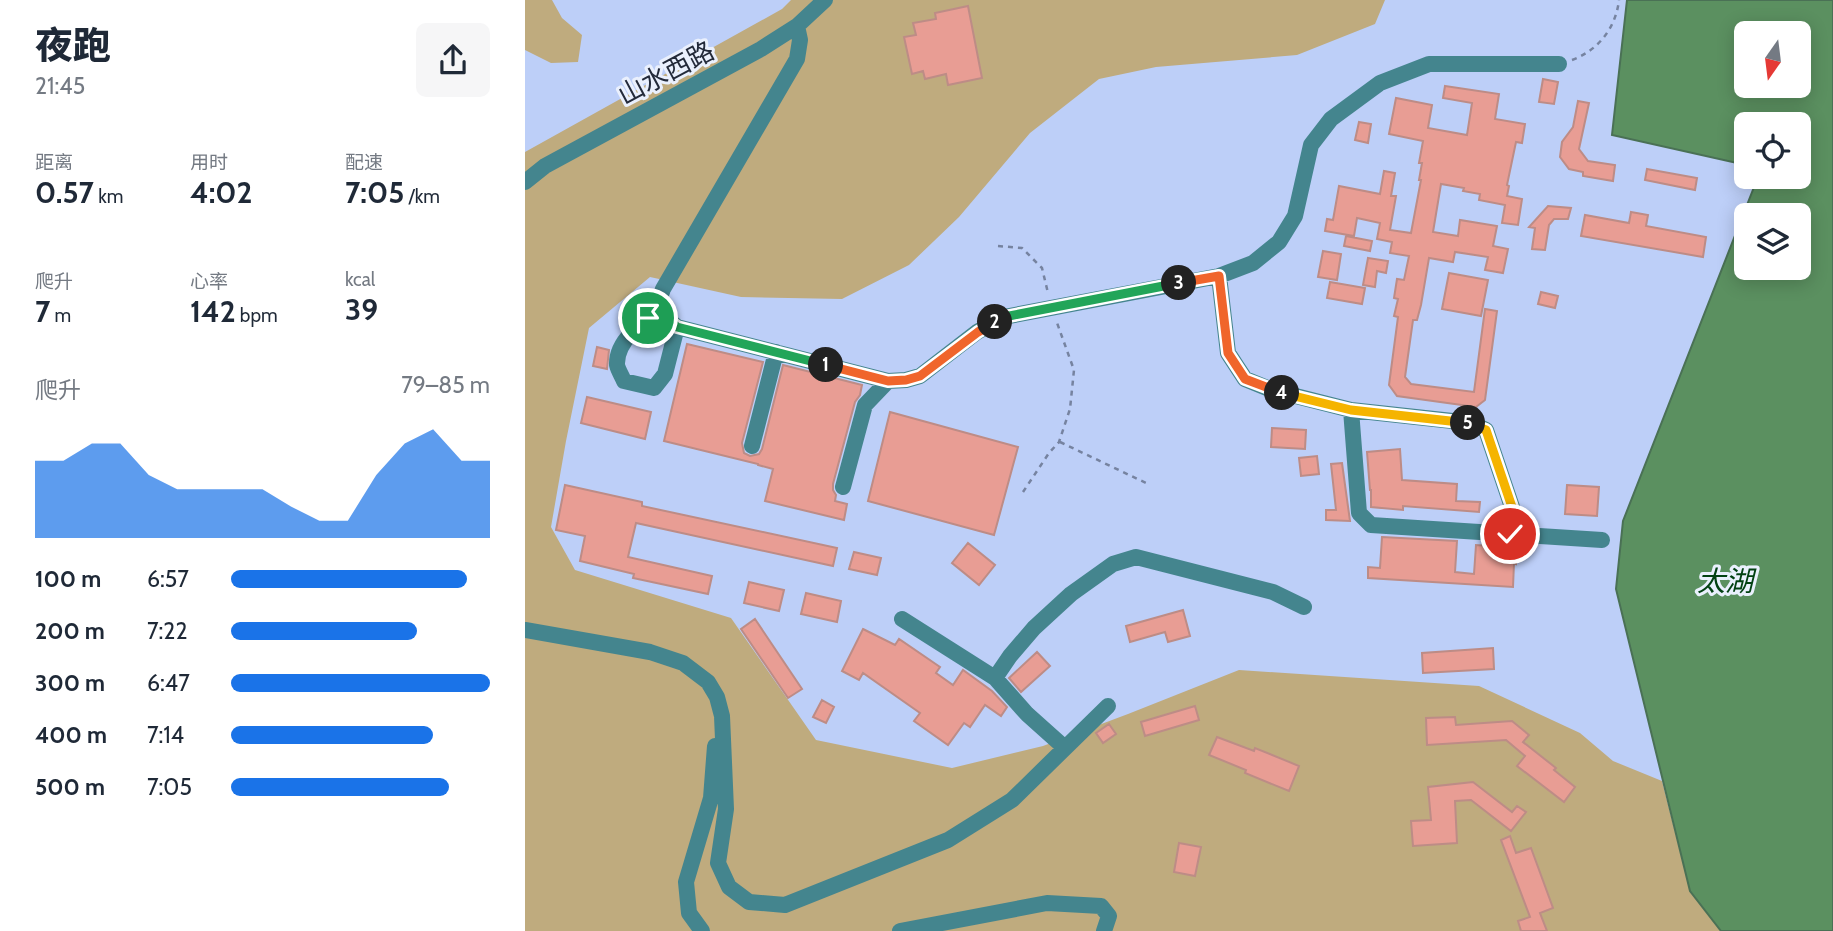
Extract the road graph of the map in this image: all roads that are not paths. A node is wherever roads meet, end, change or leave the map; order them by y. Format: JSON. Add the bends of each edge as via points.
{"nodes":[{"id":1,"x":825,"y":0,"type":"edge"},
{"id":2,"x":797,"y":26,"type":"junction"},
{"id":3,"x":1559,"y":64,"type":"road end"},
{"id":4,"x":525,"y":182,"type":"edge"},
{"id":5,"x":1219,"y":276,"type":"junction"},
{"id":6,"x":660,"y":313,"type":"junction"},
{"id":7,"x":677,"y":327,"type":"junction"},
{"id":8,"x":776,"y":352,"type":"junction"},
{"id":9,"x":888,"y":381,"type":"junction"},
{"id":10,"x":1351,"y":410,"type":"junction"},
{"id":11,"x":752,"y":446,"type":"dead end"},
{"id":12,"x":843,"y":487,"type":"dead end"},
{"id":13,"x":1510,"y":534,"type":"junction"},
{"id":14,"x":1602,"y":540,"type":"dead end"},
{"id":15,"x":1304,"y":607,"type":"dead end"},
{"id":16,"x":902,"y":620,"type":"dead end"},
{"id":17,"x":525,"y":630,"type":"edge"},
{"id":18,"x":995,"y":678,"type":"junction"},
{"id":19,"x":1108,"y":706,"type":"dead end"},
{"id":20,"x":722,"y":716,"type":"junction"},
{"id":21,"x":1065,"y":748,"type":"junction"},
{"id":22,"x":702,"y":931,"type":"edge"},
{"id":23,"x":900,"y":931,"type":"edge"},
{"id":24,"x":1104,"y":931,"type":"edge"}],
"edges":[{"from":1,"to":2,"type":"street","name":"山水西路"},
{"from":2,"to":4,"type":"street","name":"山水西路","via":[[545,166]]},
{"from":2,"to":6,"type":"street","via":[[797,59],[663,289]]},
{"from":3,"to":5,"type":"street","via":[[1429,64],[1380,83],[1331,119],[1311,145],[1295,216],[1279,242],[1253,263]]},
{"from":5,"to":9,"type":"street","via":[[1004,317],[920,376]]},
{"from":5,"to":10,"type":"street","via":[[1228,353],[1245,379]]},
{"from":6,"to":7,"type":"street"},
{"from":6,"to":7,"type":"street","via":[[648,318],[621,345],[617,365],[624,381],[654,388],[665,374]]},
{"from":7,"to":8,"type":"street"},
{"from":8,"to":9,"type":"street"},
{"from":8,"to":11,"type":"street"},
{"from":9,"to":12,"type":"street","via":[[865,405]]},
{"from":10,"to":13,"type":"street","via":[[1471,423],[1486,430],[1512,507]]},
{"from":10,"to":13,"type":"street","via":[[1359,513],[1371,525]]},
{"from":13,"to":14,"type":"street"},
{"from":15,"to":18,"type":"street","via":[[1273,592],[1136,556],[1113,564],[1070,594],[1034,628]]},
{"from":16,"to":18,"type":"street"},
{"from":17,"to":20,"type":"street","via":[[650,652],[683,663],[708,682]]},
{"from":18,"to":21,"type":"street"},
{"from":19,"to":21,"type":"street"},
{"from":20,"to":21,"type":"street","via":[[726,809],[718,863],[729,887],[749,902],[785,905],[948,840],[1012,800]]},
{"from":20,"to":22,"type":"street","via":[[711,797],[686,882],[689,913]]},
{"from":23,"to":24,"type":"street","via":[[1047,903],[1101,906],[1109,916]]}]}
